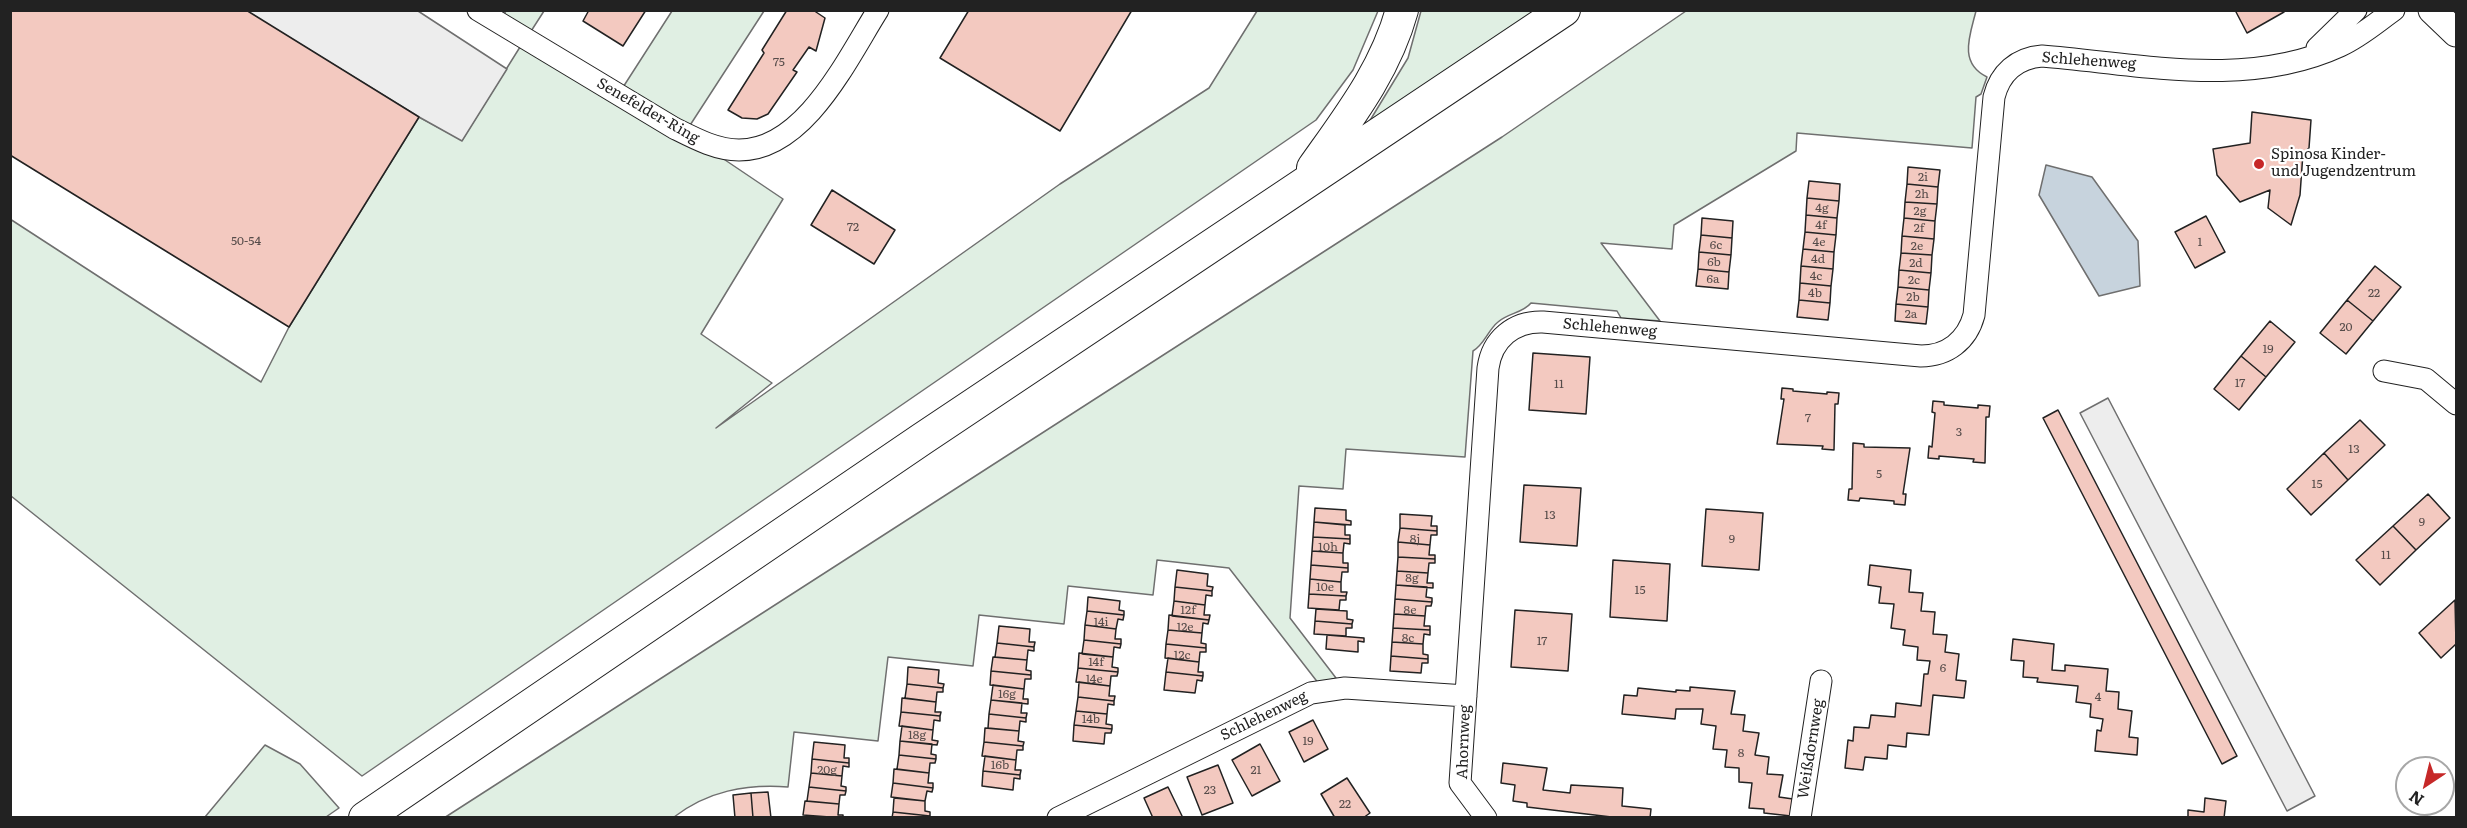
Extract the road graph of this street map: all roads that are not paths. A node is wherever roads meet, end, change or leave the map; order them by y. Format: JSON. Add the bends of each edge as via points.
{"nodes":[{"id":1,"x":478,"y":10,"type":"edge"},
{"id":2,"x":878,"y":10,"type":"edge"},
{"id":3,"x":1402,"y":10,"type":"edge"},
{"id":4,"x":1564,"y":10,"type":"edge"},
{"id":5,"x":2356,"y":10,"type":"edge"},
{"id":6,"x":2394,"y":10,"type":"edge"},
{"id":7,"x":2432,"y":10,"type":"edge"},
{"id":8,"x":2457,"y":33,"type":"edge"},
{"id":9,"x":2281,"y":64,"type":"junction"},
{"id":10,"x":1300,"y":185,"type":"junction"},
{"id":11,"x":2384,"y":371,"type":"dead end"},
{"id":12,"x":2457,"y":404,"type":"edge"},
{"id":13,"x":1821,"y":681,"type":"dead end"},
{"id":14,"x":1466,"y":696,"type":"junction"},
{"id":15,"x":365,"y":818,"type":"edge"},
{"id":16,"x":1058,"y":818,"type":"edge"},
{"id":17,"x":1486,"y":818,"type":"edge"},
{"id":18,"x":1800,"y":818,"type":"edge"}],
"edges":[{"from":1,"to":2,"type":"street","name":"Senefelder-Ring","via":[[674,128],[705,144],[739,150],[772,144],[797,126],[822,96]]},
{"from":3,"to":10,"type":"highway","via":[[1386,57],[1365,96]]},
{"from":4,"to":10,"type":"highway"},
{"from":5,"to":9,"type":"street","name":"Schlehenweg","via":[[2318,47]]},
{"from":6,"to":9,"type":"street","name":"Schlehenweg","via":[[2338,47]]},
{"from":7,"to":8,"type":"main road"},
{"from":9,"to":14,"type":"street","name":"Schlehenweg","via":[[2227,72],[2042,56],[2008,69],[1994,97],[1974,315],[1963,339],[1941,353],[1921,356],[1542,322],[1526,323],[1506,334],[1492,352],[1488,368]]},
{"from":10,"to":15,"type":"highway"},
{"from":11,"to":12,"type":"street","via":[[2426,379]]},
{"from":13,"to":18,"type":"street","name":"Weißdornweg"},
{"from":14,"to":16,"type":"street","name":"Schlehenweg","via":[[1345,688],[1311,693]]},
{"from":14,"to":17,"type":"street","name":"Ahornweg","via":[[1460,783]]}]}
